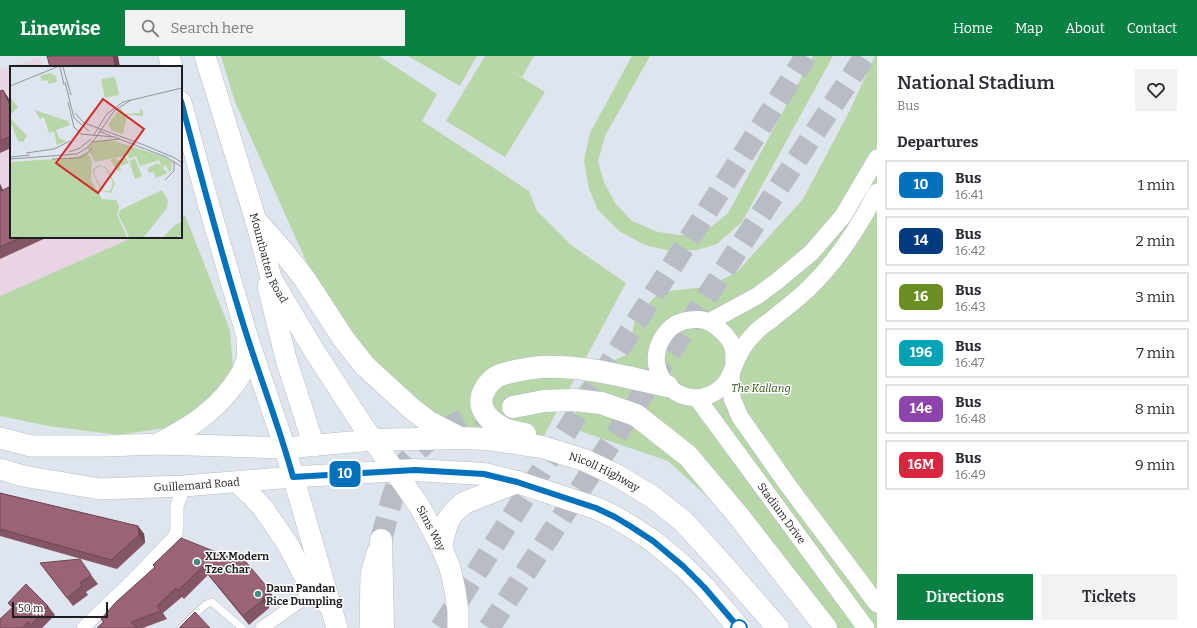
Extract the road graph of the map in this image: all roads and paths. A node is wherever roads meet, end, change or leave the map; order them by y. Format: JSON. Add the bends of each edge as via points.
{"nodes":[{"id":1,"x":169,"y":56,"type":"edge"},
{"id":2,"x":205,"y":56,"type":"edge"},
{"id":3,"x":172,"y":66,"type":"edge"},
{"id":4,"x":182,"y":106,"type":"edge"},
{"id":5,"x":877,"y":158,"type":"edge"},
{"id":6,"x":877,"y":192,"type":"edge"},
{"id":7,"x":256,"y":221,"type":"junction"},
{"id":8,"x":271,"y":278,"type":"junction"},
{"id":9,"x":709,"y":322,"type":"junction"},
{"id":10,"x":247,"y":336,"type":"junction"},
{"id":11,"x":733,"y":370,"type":"junction"},
{"id":12,"x":667,"y":386,"type":"junction"},
{"id":13,"x":697,"y":398,"type":"junction"},
{"id":14,"x":513,"y":407,"type":"tunnel mouth"},
{"id":15,"x":0,"y":438,"type":"edge"},
{"id":16,"x":461,"y":438,"type":"junction"},
{"id":17,"x":373,"y":440,"type":"junction"},
{"id":18,"x":158,"y":444,"type":"junction"},
{"id":19,"x":314,"y":446,"type":"junction"},
{"id":20,"x":285,"y":448,"type":"junction"},
{"id":21,"x":0,"y":469,"type":"edge"},
{"id":22,"x":394,"y":471,"type":"junction"},
{"id":23,"x":293,"y":477,"type":"junction"},
{"id":24,"x":517,"y":482,"type":"junction"},
{"id":25,"x":229,"y":483,"type":"junction"},
{"id":26,"x":184,"y":486,"type":"junction"},
{"id":27,"x":651,"y":496,"type":"junction"},
{"id":28,"x":381,"y":540,"type":"joint"},
{"id":29,"x":441,"y":546,"type":"junction"},
{"id":30,"x":313,"y":592,"type":"junction"},
{"id":31,"x":877,"y":604,"type":"edge"},
{"id":32,"x":330,"y":605,"type":"junction"},
{"id":33,"x":83,"y":628,"type":"edge"},
{"id":34,"x":181,"y":628,"type":"edge"},
{"id":35,"x":242,"y":628,"type":"edge"},
{"id":36,"x":262,"y":628,"type":"edge"},
{"id":37,"x":337,"y":628,"type":"edge"},
{"id":38,"x":370,"y":628,"type":"edge"},
{"id":39,"x":383,"y":628,"type":"edge"},
{"id":40,"x":458,"y":628,"type":"edge"},
{"id":41,"x":739,"y":628,"type":"edge"},
{"id":42,"x":778,"y":628,"type":"edge"},
{"id":43,"x":826,"y":628,"type":"edge"},
{"id":44,"x":866,"y":628,"type":"edge"}],
"edges":[{"from":1,"to":3,"type":"main road"},
{"from":2,"to":7,"type":"main road","name":"Mountbatten Road"},
{"from":4,"to":10,"type":"main road"},
{"from":5,"to":9,"type":"street","via":[[843,216],[811,253],[757,296]]},
{"from":6,"to":11,"type":"street","name":"Stadium Drive","via":[[831,264],[794,302],[753,334],[742,348]]},
{"from":7,"to":8,"type":"main road","name":"Mountbatten Road"},
{"from":7,"to":16,"type":"highway","via":[[304,278],[343,338],[365,366],[429,422]]},
{"from":8,"to":17,"type":"main road","name":"Mountbatten Road","via":[[313,349]]},
{"from":8,"to":19,"type":"main road","via":[[268,284],[286,359]]},
{"from":9,"to":11,"type":"street","name":"Stadium Drive","via":[[724,332],[733,347]]},
{"from":9,"to":12,"type":"street","via":[[694,319],[679,322],[666,331],[658,344],[656,359],[659,374]]},
{"from":10,"to":18,"type":"main road","via":[[247,359],[239,378],[223,399],[203,417]]},
{"from":10,"to":20,"type":"main road"},
{"from":11,"to":13,"type":"street","name":"Stadium Drive","via":[[723,386],[712,394]]},
{"from":11,"to":31,"type":"street","name":"Stadium Drive","via":[[732,398],[740,417]]},
{"from":12,"to":13,"type":"street","via":[[681,395]]},
{"from":12,"to":27,"type":"highway","via":[[576,367],[540,367],[508,372],[496,377],[487,385],[481,399],[488,418],[496,424],[508,430],[556,441],[594,454],[630,473]]},
{"from":13,"to":44,"type":"street","name":"Stadium Drive"},
{"from":14,"to":43,"type":"highway","via":[[544,401],[575,400],[601,403],[636,415],[688,456]]},
{"from":15,"to":18,"type":"main road","via":[[31,446]]},
{"from":16,"to":17,"type":"highway","name":"Nicoll Highway"},
{"from":16,"to":27,"type":"highway","name":"Nicoll Highway","via":[[542,447],[591,463]]},
{"from":17,"to":19,"type":"main road"},
{"from":17,"to":22,"type":"main road","name":"Sims Way"},
{"from":18,"to":20,"type":"main road"},
{"from":19,"to":20,"type":"main road"},
{"from":19,"to":23,"type":"main road"},
{"from":20,"to":23,"type":"main road"},
{"from":21,"to":26,"type":"main road","name":"Guillemard Road","via":[[23,476],[100,489]]},
{"from":22,"to":23,"type":"main road","name":"Guillemard Road"},
{"from":22,"to":24,"type":"highway","via":[[484,474]]},
{"from":22,"to":29,"type":"main road","name":"Sims Way","via":[[420,507]]},
{"from":23,"to":25,"type":"main road","name":"Guillemard Road"},
{"from":23,"to":32,"type":"main road"},
{"from":24,"to":29,"type":"highway","via":[[464,502],[454,510],[448,520]]},
{"from":24,"to":41,"type":"highway","via":[[596,508],[653,541],[704,587]]},
{"from":25,"to":26,"type":"main road","name":"Guillemard Road"},
{"from":25,"to":30,"type":"main road","via":[[251,495],[259,504],[287,543]]},
{"from":26,"to":33,"type":"street","via":[[177,506],[175,536]]},
{"from":27,"to":42,"type":"highway","name":"Nicoll Highway","via":[[683,521]]},
{"from":28,"to":38,"type":"main road","via":[[371,575]]},
{"from":28,"to":39,"type":"highway"},
{"from":29,"to":40,"type":"main road","name":"Sims Way","via":[[456,590]]},
{"from":30,"to":32,"type":"main road"},
{"from":30,"to":36,"type":"street"},
{"from":32,"to":37,"type":"main road"},
{"from":34,"to":35,"type":"lane","via":[[205,604],[212,602]]}]}
